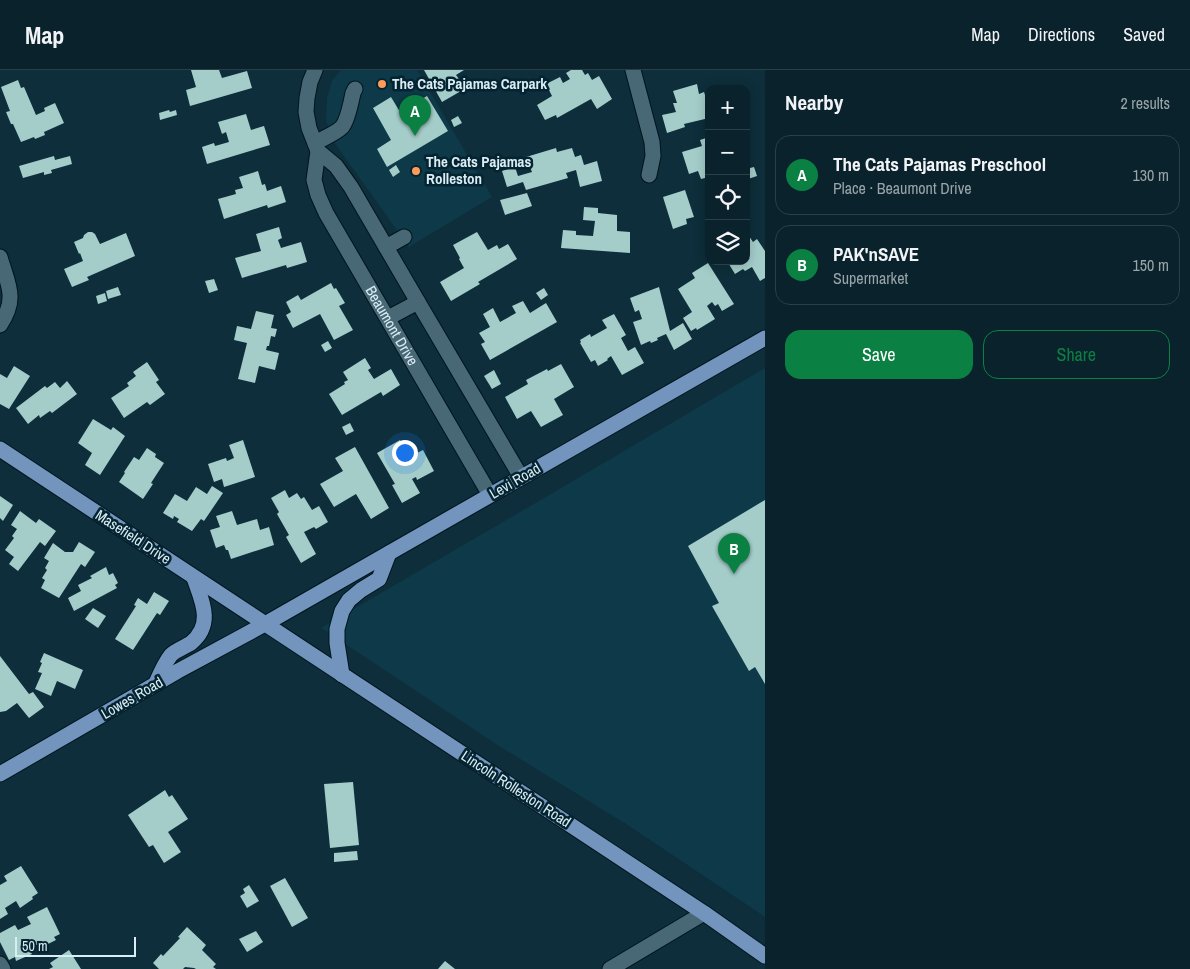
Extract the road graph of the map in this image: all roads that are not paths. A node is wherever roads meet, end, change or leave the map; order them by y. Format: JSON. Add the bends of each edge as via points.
{"nodes":[{"id":1,"x":315,"y":70,"type":"edge"},
{"id":2,"x":633,"y":70,"type":"edge"},
{"id":3,"x":355,"y":89,"type":"dead end"},
{"id":4,"x":316,"y":147,"type":"junction"},
{"id":5,"x":649,"y":175,"type":"dead end"},
{"id":6,"x":404,"y":237,"type":"dead end"},
{"id":7,"x":386,"y":247,"type":"junction"},
{"id":8,"x":0,"y":257,"type":"edge"},
{"id":9,"x":418,"y":302,"type":"junction"},
{"id":10,"x":388,"y":318,"type":"junction"},
{"id":11,"x":0,"y":325,"type":"edge"},
{"id":12,"x":765,"y":338,"type":"edge"},
{"id":13,"x":0,"y":450,"type":"edge"},
{"id":14,"x":521,"y":477,"type":"junction"},
{"id":15,"x":490,"y":495,"type":"junction"},
{"id":16,"x":389,"y":553,"type":"junction"},
{"id":17,"x":194,"y":578,"type":"junction"},
{"id":18,"x":265,"y":624,"type":"junction"},
{"id":19,"x":342,"y":675,"type":"junction"},
{"id":20,"x":155,"y":684,"type":"junction"},
{"id":21,"x":0,"y":774,"type":"edge"},
{"id":22,"x":704,"y":913,"type":"junction"},
{"id":23,"x":765,"y":956,"type":"edge"},
{"id":24,"x":0,"y":964,"type":"edge"},
{"id":25,"x":3,"y":969,"type":"edge"},
{"id":26,"x":610,"y":969,"type":"edge"}],
"edges":[{"from":1,"to":4,"type":"street","name":"Beaumont Drive","via":[[306,112]]},
{"from":2,"to":5,"type":"street","via":[[652,142]]},
{"from":3,"to":4,"type":"street","via":[[343,126]]},
{"from":4,"to":7,"type":"street","via":[[351,186]]},
{"from":4,"to":10,"type":"street","name":"Beaumont Drive","via":[[314,180],[318,195]]},
{"from":6,"to":7,"type":"street"},
{"from":7,"to":9,"type":"street"},
{"from":8,"to":11,"type":"street","via":[[11,295],[9,309]]},
{"from":9,"to":10,"type":"street"},
{"from":9,"to":14,"type":"street"},
{"from":10,"to":15,"type":"street","name":"Beaumont Drive"},
{"from":12,"to":14,"type":"main road","name":"Levi Road"},
{"from":13,"to":17,"type":"main road","name":"Masefield Drive"},
{"from":14,"to":15,"type":"main road","name":"Levi Road"},
{"from":15,"to":16,"type":"main road","name":"Levi Road"},
{"from":16,"to":18,"type":"main road","name":"Levi Road"},
{"from":16,"to":19,"type":"main road","via":[[379,579],[349,600],[342,611],[337,629]]},
{"from":17,"to":18,"type":"main road","name":"Masefield Drive"},
{"from":17,"to":20,"type":"main road","via":[[205,612],[200,634],[171,656]]},
{"from":18,"to":19,"type":"main road","name":"Lincoln Rolleston Road"},
{"from":18,"to":20,"type":"main road","name":"Lowes Road"},
{"from":19,"to":22,"type":"main road","name":"Lincoln Rolleston Road"},
{"from":20,"to":21,"type":"main road","name":"Lowes Road"},
{"from":22,"to":23,"type":"main road","name":"Lincoln Rolleston Road"},
{"from":22,"to":26,"type":"street"},
{"from":24,"to":25,"type":"street"}]}
